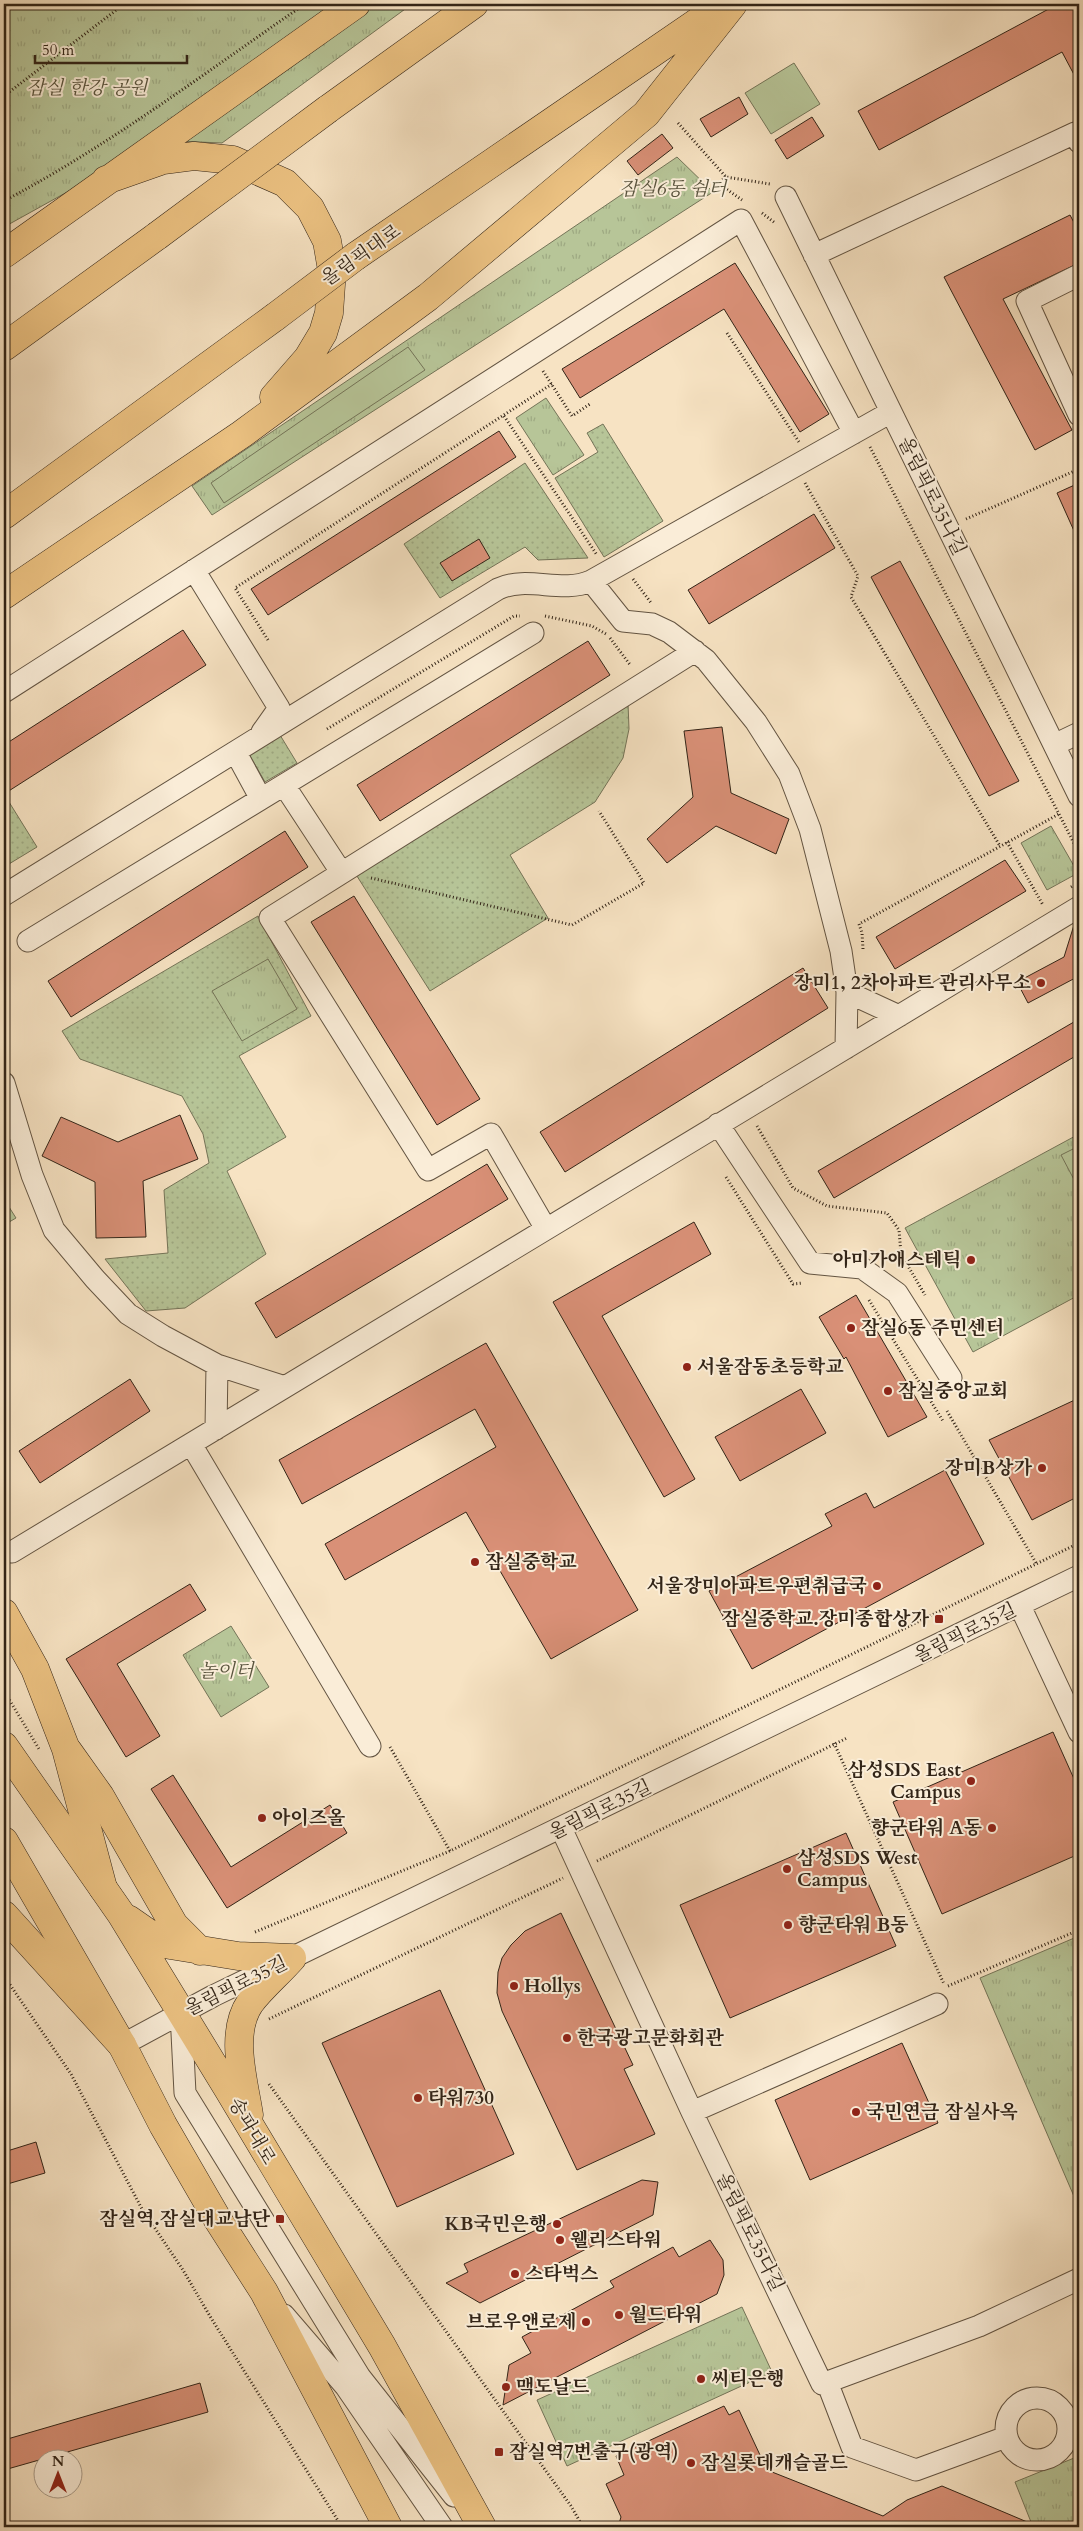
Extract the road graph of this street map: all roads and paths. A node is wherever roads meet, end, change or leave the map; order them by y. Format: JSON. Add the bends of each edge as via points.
{"nodes":[{"id":1,"x":124,"y":4,"type":"edge"},
{"id":2,"x":304,"y":4,"type":"edge"},
{"id":3,"x":356,"y":4,"type":"edge"},
{"id":4,"x":474,"y":4,"type":"edge"},
{"id":5,"x":725,"y":4,"type":"edge"},
{"id":6,"x":733,"y":4,"type":"edge"},
{"id":7,"x":4,"y":96,"type":"edge"},
{"id":8,"x":678,"y":123,"type":"dead end"},
{"id":9,"x":1079,"y":142,"type":"edge"},
{"id":10,"x":726,"y":177,"type":"junction"},
{"id":11,"x":106,"y":180,"type":"junction"},
{"id":12,"x":782,"y":191,"type":"joint"},
{"id":13,"x":4,"y":200,"type":"edge"},
{"id":14,"x":748,"y":204,"type":"dead end"},
{"id":15,"x":756,"y":209,"type":"dead end"},
{"id":16,"x":778,"y":225,"type":"dead end"},
{"id":17,"x":4,"y":254,"type":"edge"},
{"id":18,"x":814,"y":255,"type":"junction"},
{"id":19,"x":1079,"y":275,"type":"edge"},
{"id":20,"x":727,"y":333,"type":"dead end"},
{"id":21,"x":4,"y":347,"type":"edge"},
{"id":22,"x":542,"y":369,"type":"dead end"},
{"id":23,"x":552,"y":384,"type":"junction"},
{"id":24,"x":590,"y":404,"type":"dead end"},
{"id":25,"x":891,"y":412,"type":"junction"},
{"id":26,"x":1079,"y":415,"type":"edge"},
{"id":27,"x":504,"y":416,"type":"junction"},
{"id":28,"x":242,"y":434,"type":"junction"},
{"id":29,"x":861,"y":438,"type":"junction"},
{"id":30,"x":801,"y":445,"type":"dead end"},
{"id":31,"x":1079,"y":469,"type":"edge"},
{"id":32,"x":804,"y":483,"type":"dead end"},
{"id":33,"x":4,"y":515,"type":"edge"},
{"id":34,"x":959,"y":522,"type":"dead end"},
{"id":35,"x":602,"y":562,"type":"dead end"},
{"id":36,"x":194,"y":570,"type":"junction"},
{"id":37,"x":591,"y":581,"type":"junction"},
{"id":38,"x":4,"y":595,"type":"edge"},
{"id":39,"x":532,"y":633,"type":"dead end"},
{"id":40,"x":608,"y":635,"type":"dead end"},
{"id":41,"x":268,"y":640,"type":"dead end"},
{"id":42,"x":696,"y":651,"type":"junction"},
{"id":43,"x":631,"y":666,"type":"dead end"},
{"id":44,"x":4,"y":692,"type":"edge"},
{"id":45,"x":1079,"y":733,"type":"edge"},
{"id":46,"x":256,"y":741,"type":"junction"},
{"id":47,"x":1054,"y":745,"type":"junction"},
{"id":48,"x":236,"y":753,"type":"junction"},
{"id":49,"x":284,"y":785,"type":"junction"},
{"id":50,"x":1079,"y":796,"type":"edge"},
{"id":51,"x":261,"y":799,"type":"junction"},
{"id":52,"x":599,"y":811,"type":"dead end"},
{"id":53,"x":1059,"y":814,"type":"junction"},
{"id":54,"x":1007,"y":842,"type":"junction"},
{"id":55,"x":1000,"y":846,"type":"junction"},
{"id":56,"x":1079,"y":853,"type":"edge"},
{"id":57,"x":340,"y":872,"type":"junction"},
{"id":58,"x":366,"y":877,"type":"dead end"},
{"id":59,"x":4,"y":895,"type":"edge"},
{"id":60,"x":1043,"y":905,"type":"dead end"},
{"id":61,"x":1079,"y":907,"type":"edge"},
{"id":62,"x":859,"y":924,"type":"dead end"},
{"id":63,"x":28,"y":941,"type":"dead end"},
{"id":64,"x":847,"y":992,"type":"junction"},
{"id":65,"x":899,"y":1016,"type":"junction"},
{"id":66,"x":846,"y":1048,"type":"junction"},
{"id":67,"x":4,"y":1083,"type":"edge"},
{"id":68,"x":755,"y":1123,"type":"dead end"},
{"id":69,"x":718,"y":1124,"type":"junction"},
{"id":70,"x":725,"y":1176,"type":"dead end"},
{"id":71,"x":546,"y":1229,"type":"junction"},
{"id":72,"x":901,"y":1254,"type":"dead end"},
{"id":73,"x":793,"y":1284,"type":"dead end"},
{"id":74,"x":866,"y":1294,"type":"dead end"},
{"id":75,"x":217,"y":1365,"type":"junction"},
{"id":76,"x":951,"y":1378,"type":"dead end"},
{"id":77,"x":285,"y":1387,"type":"junction"},
{"id":78,"x":947,"y":1411,"type":"dead end"},
{"id":79,"x":943,"y":1421,"type":"dead end"},
{"id":80,"x":216,"y":1429,"type":"junction"},
{"id":81,"x":191,"y":1444,"type":"junction"},
{"id":82,"x":1079,"y":1543,"type":"edge"},
{"id":83,"x":12,"y":1552,"type":"dead end"},
{"id":84,"x":1036,"y":1564,"type":"junction"},
{"id":85,"x":1079,"y":1576,"type":"edge"},
{"id":86,"x":1020,"y":1606,"type":"junction"},
{"id":87,"x":4,"y":1613,"type":"edge"},
{"id":88,"x":4,"y":1691,"type":"edge"},
{"id":89,"x":1079,"y":1732,"type":"edge"},
{"id":90,"x":847,"y":1738,"type":"dead end"},
{"id":91,"x":834,"y":1743,"type":"junction"},
{"id":92,"x":4,"y":1746,"type":"edge"},
{"id":93,"x":370,"y":1746,"type":"dead end"},
{"id":94,"x":53,"y":1750,"type":"junction"},
{"id":95,"x":561,"y":1828,"type":"junction"},
{"id":96,"x":4,"y":1841,"type":"edge"},
{"id":97,"x":576,"y":1872,"type":"junction"},
{"id":98,"x":103,"y":1888,"type":"junction"},
{"id":99,"x":120,"y":1914,"type":"junction"},
{"id":100,"x":4,"y":1915,"type":"edge"},
{"id":101,"x":1079,"y":1930,"type":"edge"},
{"id":102,"x":253,"y":1933,"type":"dead end"},
{"id":103,"x":200,"y":1951,"type":"junction"},
{"id":104,"x":292,"y":1958,"type":"junction"},
{"id":105,"x":4,"y":1976,"type":"edge"},
{"id":106,"x":937,"y":2004,"type":"dead end"},
{"id":107,"x":181,"y":2014,"type":"junction"},
{"id":108,"x":268,"y":2020,"type":"dead end"},
{"id":109,"x":122,"y":2045,"type":"junction"},
{"id":110,"x":266,"y":2080,"type":"dead end"},
{"id":111,"x":692,"y":2112,"type":"junction"},
{"id":112,"x":250,"y":2129,"type":"junction"},
{"id":113,"x":1079,"y":2279,"type":"edge"},
{"id":114,"x":264,"y":2292,"type":"junction"},
{"id":115,"x":827,"y":2382,"type":"junction"},
{"id":116,"x":1074,"y":2422,"type":"edge"},
{"id":117,"x":1006,"y":2436,"type":"junction"},
{"id":118,"x":342,"y":2527,"type":"edge"},
{"id":119,"x":388,"y":2527,"type":"edge"},
{"id":120,"x":442,"y":2527,"type":"edge"},
{"id":121,"x":481,"y":2527,"type":"edge"},
{"id":122,"x":583,"y":2527,"type":"edge"}],
"edges":[{"from":1,"to":7,"type":"path"},
{"from":2,"to":13,"type":"path","via":[[124,129]]},
{"from":3,"to":11,"type":"main road"},
{"from":4,"to":21,"type":"main road","bridge":true},
{"from":5,"to":33,"type":"main road","name":"올림픽대로","bridge":true,"via":[[356,256]]},
{"from":6,"to":28,"type":"main road","via":[[646,114],[428,297]]},
{"from":8,"to":10,"type":"path"},
{"from":9,"to":18,"type":"street","via":[[1075,133]]},
{"from":10,"to":12,"type":"path"},
{"from":10,"to":14,"type":"path","via":[[718,183]]},
{"from":11,"to":17,"type":"main road"},
{"from":11,"to":28,"type":"main road","via":[[163,160],[194,156],[233,160],[285,183],[310,208],[327,241],[332,270],[330,313],[308,358]]},
{"from":12,"to":18,"type":"street","name":"올림픽로35나길"},
{"from":15,"to":16,"type":"path"},
{"from":18,"to":25,"type":"street","name":"올림픽로35나길"},
{"from":19,"to":26,"type":"street","via":[[1026,301]]},
{"from":20,"to":30,"type":"path"},
{"from":22,"to":23,"type":"path"},
{"from":23,"to":24,"type":"path","via":[[572,416]]},
{"from":23,"to":27,"type":"path"},
{"from":25,"to":29,"type":"street"},
{"from":25,"to":47,"type":"street","name":"올림픽로35나길"},
{"from":27,"to":35,"type":"path"},
{"from":27,"to":41,"type":"path","via":[[235,588]]},
{"from":28,"to":38,"type":"main road"},
{"from":29,"to":36,"type":"street","via":[[742,220]]},
{"from":29,"to":37,"type":"street"},
{"from":29,"to":53,"type":"path"},
{"from":31,"to":34,"type":"path"},
{"from":32,"to":55,"type":"path","via":[[858,576],[851,597]]},
{"from":36,"to":44,"type":"street"},
{"from":36,"to":46,"type":"street","via":[[279,708]]},
{"from":37,"to":42,"type":"street","via":[[623,621],[652,624]]},
{"from":37,"to":46,"type":"street","via":[[580,586],[529,583],[505,586]]},
{"from":39,"to":49,"type":"street"},
{"from":40,"to":43,"type":"path"},
{"from":42,"to":57,"type":"street"},
{"from":42,"to":64,"type":"street","via":[[756,722],[789,774],[810,829],[824,879]]},
{"from":45,"to":47,"type":"street"},
{"from":46,"to":48,"type":"street"},
{"from":47,"to":50,"type":"street","name":"올림픽로35나길"},
{"from":48,"to":51,"type":"street"},
{"from":48,"to":59,"type":"street"},
{"from":49,"to":51,"type":"street"},
{"from":49,"to":57,"type":"street"},
{"from":51,"to":63,"type":"street"},
{"from":52,"to":58,"type":"path","via":[[644,883],[572,925]]},
{"from":53,"to":54,"type":"path"},
{"from":53,"to":56,"type":"path"},
{"from":54,"to":55,"type":"path"},
{"from":54,"to":60,"type":"path"},
{"from":55,"to":62,"type":"path"},
{"from":57,"to":71,"type":"street","via":[[270,918],[428,1170],[490,1134]]},
{"from":61,"to":65,"type":"street"},
{"from":64,"to":65,"type":"street"},
{"from":64,"to":66,"type":"street"},
{"from":65,"to":66,"type":"street"},
{"from":66,"to":69,"type":"street"},
{"from":67,"to":75,"type":"street","via":[[32,1175],[54,1230],[128,1314]]},
{"from":68,"to":72,"type":"path","via":[[792,1188],[827,1206],[887,1213],[899,1230]]},
{"from":69,"to":71,"type":"street"},
{"from":69,"to":76,"type":"street","via":[[810,1263],[862,1268],[897,1293]]},
{"from":70,"to":73,"type":"path"},
{"from":71,"to":77,"type":"street"},
{"from":74,"to":79,"type":"path"},
{"from":75,"to":77,"type":"street"},
{"from":75,"to":80,"type":"street"},
{"from":77,"to":80,"type":"street"},
{"from":78,"to":84,"type":"path"},
{"from":80,"to":81,"type":"street"},
{"from":81,"to":83,"type":"street"},
{"from":81,"to":93,"type":"street"},
{"from":82,"to":84,"type":"path"},
{"from":84,"to":102,"type":"path","via":[[450,1851]]},
{"from":85,"to":86,"type":"street","name":"올림픽로35길"},
{"from":86,"to":89,"type":"street"},
{"from":86,"to":95,"type":"street","name":"올림픽로35길"},
{"from":87,"to":94,"type":"main road","via":[[35,1669]]},
{"from":88,"to":94,"type":"path"},
{"from":90,"to":91,"type":"path"},
{"from":91,"to":97,"type":"path"},
{"from":91,"to":101,"type":"path","via":[[945,1987]]},
{"from":92,"to":98,"type":"main road","name":"송파대로"},
{"from":94,"to":98,"type":"main road"},
{"from":94,"to":103,"type":"main road","via":[[100,1796],[174,1925]]},
{"from":95,"to":97,"type":"street","name":"올림픽로35다길"},
{"from":95,"to":104,"type":"street","name":"올림픽로35길"},
{"from":96,"to":109,"type":"main road"},
{"from":97,"to":108,"type":"path"},
{"from":97,"to":111,"type":"street","name":"올림픽로35다길"},
{"from":98,"to":99,"type":"main road","name":"송파대로"},
{"from":99,"to":103,"type":"main road","via":[[164,1944]]},
{"from":99,"to":107,"type":"main road","name":"송파대로"},
{"from":100,"to":109,"type":"main road"},
{"from":103,"to":104,"type":"main road"},
{"from":104,"to":107,"type":"street","name":"올림픽로35길"},
{"from":104,"to":112,"type":"main road","via":[[250,2003],[240,2026],[239,2048]]},
{"from":105,"to":118,"type":"path","via":[[71,2074],[142,2209],[184,2270]]},
{"from":106,"to":111,"type":"street"},
{"from":107,"to":109,"type":"street","name":"올림픽로35길"},
{"from":107,"to":112,"type":"main road","name":"송파대로"},
{"from":107,"to":121,"type":"street","via":[[185,2093],[193,2108],[360,2377]]},
{"from":109,"to":114,"type":"main road","via":[[213,2212]]},
{"from":110,"to":122,"type":"path","via":[[566,2498]]},
{"from":111,"to":115,"type":"street","name":"올림픽로35다길","via":[[822,2384]]},
{"from":112,"to":121,"type":"main road","name":"송파대로","via":[[382,2346]]},
{"from":113,"to":115,"type":"street","via":[[979,2326]]},
{"from":114,"to":119,"type":"main road"},
{"from":114,"to":120,"type":"street","via":[[346,2387]]},
{"from":115,"to":117,"type":"street","via":[[852,2447],[916,2470]]},
{"from":116,"to":117,"type":"street","via":[[1058,2453],[1049,2458],[1033,2460],[1018,2454]]},
{"from":116,"to":117,"type":"street","via":[[1054,2404],[1030,2398],[1010,2412],[1005,2426]]}]}
